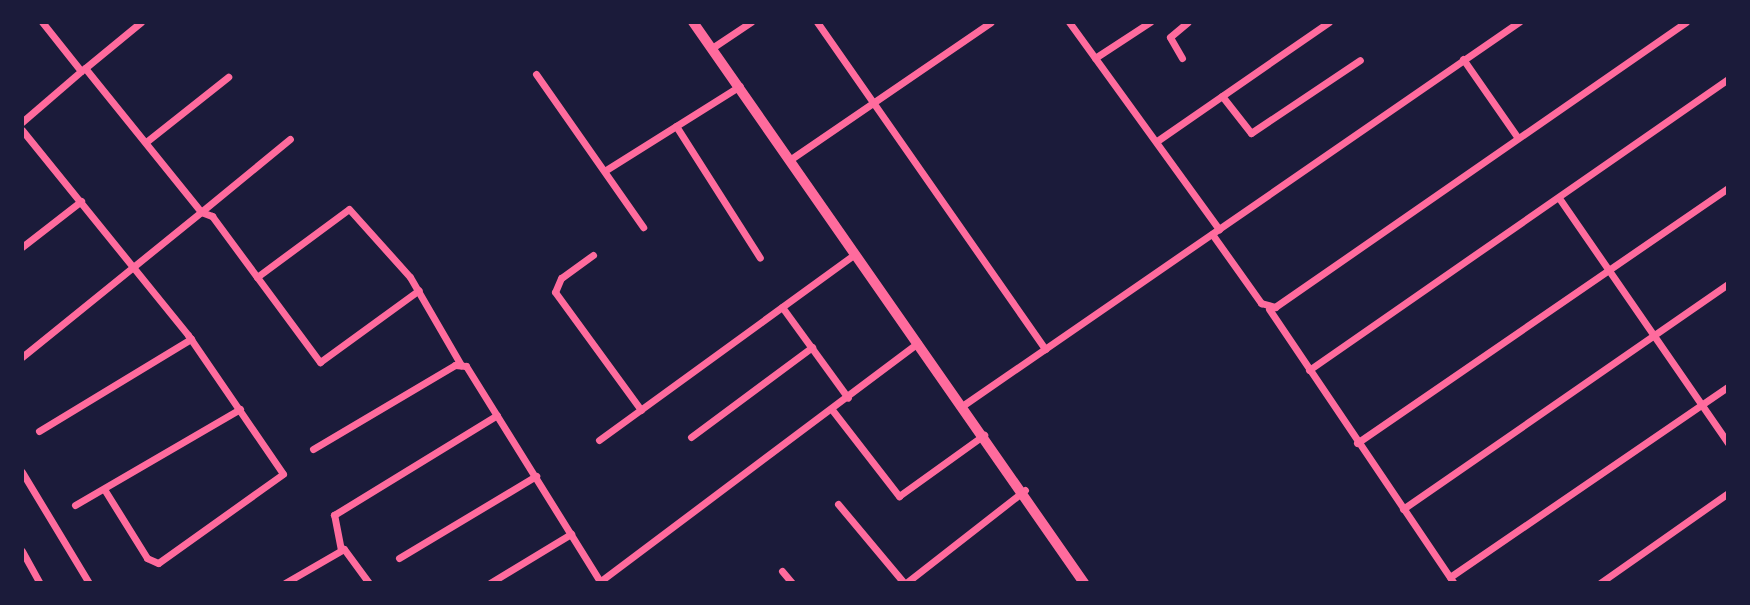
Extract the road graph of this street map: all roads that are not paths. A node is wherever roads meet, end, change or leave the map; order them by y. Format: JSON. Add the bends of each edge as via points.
{"nodes":[{"id":1,"x":42,"y":22,"type":"edge"},
{"id":2,"x":141,"y":22,"type":"edge"},
{"id":3,"x":693,"y":22,"type":"edge"},
{"id":4,"x":751,"y":22,"type":"edge"},
{"id":5,"x":817,"y":22,"type":"edge"},
{"id":6,"x":991,"y":22,"type":"edge"},
{"id":7,"x":1069,"y":22,"type":"edge"},
{"id":8,"x":1150,"y":22,"type":"edge"},
{"id":9,"x":1188,"y":22,"type":"edge"},
{"id":10,"x":1329,"y":22,"type":"edge"},
{"id":11,"x":1519,"y":22,"type":"edge"},
{"id":12,"x":1686,"y":22,"type":"edge"},
{"id":13,"x":712,"y":48,"type":"junction"},
{"id":14,"x":1095,"y":58,"type":"junction"},
{"id":15,"x":1182,"y":58,"type":"dead end"},
{"id":16,"x":1463,"y":59,"type":"junction"},
{"id":17,"x":1360,"y":60,"type":"dead end"},
{"id":18,"x":83,"y":70,"type":"junction"},
{"id":19,"x":536,"y":74,"type":"dead end"},
{"id":20,"x":228,"y":77,"type":"dead end"},
{"id":21,"x":1728,"y":79,"type":"edge"},
{"id":22,"x":740,"y":86,"type":"junction"},
{"id":23,"x":1222,"y":96,"type":"junction"},
{"id":24,"x":874,"y":102,"type":"junction"},
{"id":25,"x":22,"y":122,"type":"edge"},
{"id":26,"x":676,"y":126,"type":"junction"},
{"id":27,"x":22,"y":130,"type":"edge"},
{"id":28,"x":1518,"y":138,"type":"junction"},
{"id":29,"x":290,"y":139,"type":"dead end"},
{"id":30,"x":1157,"y":141,"type":"junction"},
{"id":31,"x":146,"y":142,"type":"junction"},
{"id":32,"x":791,"y":159,"type":"junction"},
{"id":33,"x":606,"y":170,"type":"junction"},
{"id":34,"x":1728,"y":188,"type":"edge"},
{"id":35,"x":1559,"y":198,"type":"junction"},
{"id":36,"x":81,"y":201,"type":"junction"},
{"id":37,"x":201,"y":212,"type":"junction"},
{"id":38,"x":643,"y":227,"type":"dead end"},
{"id":39,"x":1215,"y":231,"type":"junction"},
{"id":40,"x":22,"y":247,"type":"edge"},
{"id":41,"x":855,"y":254,"type":"junction"},
{"id":42,"x":593,"y":255,"type":"dead end"},
{"id":43,"x":760,"y":258,"type":"dead end"},
{"id":44,"x":135,"y":265,"type":"junction"},
{"id":45,"x":1608,"y":271,"type":"junction"},
{"id":46,"x":257,"y":277,"type":"junction"},
{"id":47,"x":1728,"y":284,"type":"edge"},
{"id":48,"x":419,"y":290,"type":"junction"},
{"id":49,"x":782,"y":307,"type":"junction"},
{"id":50,"x":1269,"y":309,"type":"junction"},
{"id":51,"x":1653,"y":337,"type":"junction"},
{"id":52,"x":191,"y":339,"type":"junction"},
{"id":53,"x":918,"y":343,"type":"junction"},
{"id":54,"x":812,"y":347,"type":"junction"},
{"id":55,"x":1045,"y":349,"type":"junction"},
{"id":56,"x":22,"y":357,"type":"edge"},
{"id":57,"x":461,"y":365,"type":"junction"},
{"id":58,"x":1309,"y":370,"type":"junction"},
{"id":59,"x":1728,"y":387,"type":"edge"},
{"id":60,"x":848,"y":398,"type":"junction"},
{"id":61,"x":965,"y":404,"type":"junction"},
{"id":62,"x":1702,"y":406,"type":"junction"},
{"id":63,"x":240,"y":409,"type":"junction"},
{"id":64,"x":641,"y":410,"type":"junction"},
{"id":65,"x":833,"y":411,"type":"junction"},
{"id":66,"x":497,"y":415,"type":"junction"},
{"id":67,"x":39,"y":431,"type":"dead end"},
{"id":68,"x":986,"y":434,"type":"junction"},
{"id":69,"x":691,"y":437,"type":"dead end"},
{"id":70,"x":599,"y":440,"type":"dead end"},
{"id":71,"x":1357,"y":443,"type":"junction"},
{"id":72,"x":1728,"y":443,"type":"edge"},
{"id":73,"x":313,"y":449,"type":"dead end"},
{"id":74,"x":22,"y":472,"type":"edge"},
{"id":75,"x":536,"y":476,"type":"junction"},
{"id":76,"x":104,"y":489,"type":"junction"},
{"id":77,"x":1025,"y":490,"type":"junction"},
{"id":78,"x":1728,"y":493,"type":"edge"},
{"id":79,"x":838,"y":504,"type":"dead end"},
{"id":80,"x":75,"y":505,"type":"dead end"},
{"id":81,"x":1403,"y":509,"type":"junction"},
{"id":82,"x":571,"y":534,"type":"junction"},
{"id":83,"x":341,"y":550,"type":"junction"},
{"id":84,"x":22,"y":551,"type":"edge"},
{"id":85,"x":399,"y":558,"type":"dead end"},
{"id":86,"x":782,"y":571,"type":"dead end"},
{"id":87,"x":918,"y":574,"type":"junction"},
{"id":88,"x":1452,"y":580,"type":"edge"},
{"id":89,"x":599,"y":582,"type":"edge"},
{"id":90,"x":40,"y":583,"type":"edge"},
{"id":91,"x":89,"y":583,"type":"edge"},
{"id":92,"x":285,"y":583,"type":"edge"},
{"id":93,"x":369,"y":583,"type":"edge"},
{"id":94,"x":490,"y":583,"type":"edge"},
{"id":95,"x":792,"y":583,"type":"edge"},
{"id":96,"x":905,"y":583,"type":"edge"},
{"id":97,"x":924,"y":583,"type":"edge"},
{"id":98,"x":1084,"y":583,"type":"edge"},
{"id":99,"x":1600,"y":583,"type":"edge"}],
"edges":[{"from":1,"to":18,"type":"street"},
{"from":2,"to":18,"type":"street"},
{"from":3,"to":13,"type":"main road"},
{"from":4,"to":13,"type":"street"},
{"from":5,"to":24,"type":"street"},
{"from":6,"to":24,"type":"street"},
{"from":7,"to":14,"type":"street"},
{"from":8,"to":14,"type":"street"},
{"from":9,"to":15,"type":"street","via":[[1170,37]]},
{"from":10,"to":23,"type":"street"},
{"from":11,"to":16,"type":"street"},
{"from":12,"to":28,"type":"street"},
{"from":13,"to":22,"type":"main road"},
{"from":14,"to":30,"type":"street"},
{"from":16,"to":28,"type":"street"},
{"from":16,"to":39,"type":"street"},
{"from":17,"to":23,"type":"street","via":[[1251,133]]},
{"from":18,"to":25,"type":"street"},
{"from":18,"to":31,"type":"street"},
{"from":19,"to":33,"type":"street"},
{"from":20,"to":31,"type":"street"},
{"from":21,"to":35,"type":"street"},
{"from":22,"to":26,"type":"street"},
{"from":22,"to":32,"type":"main road"},
{"from":23,"to":30,"type":"street"},
{"from":24,"to":32,"type":"street"},
{"from":24,"to":55,"type":"street"},
{"from":26,"to":33,"type":"street"},
{"from":26,"to":43,"type":"street"},
{"from":27,"to":36,"type":"street"},
{"from":28,"to":50,"type":"street"},
{"from":29,"to":37,"type":"street"},
{"from":30,"to":39,"type":"street"},
{"from":31,"to":37,"type":"street"},
{"from":32,"to":41,"type":"main road"},
{"from":33,"to":38,"type":"street"},
{"from":34,"to":45,"type":"street"},
{"from":35,"to":45,"type":"street"},
{"from":35,"to":58,"type":"street"},
{"from":36,"to":40,"type":"street"},
{"from":36,"to":44,"type":"street"},
{"from":37,"to":44,"type":"street"},
{"from":37,"to":46,"type":"street","via":[[212,216]]},
{"from":39,"to":50,"type":"street"},
{"from":39,"to":55,"type":"street"},
{"from":41,"to":49,"type":"street"},
{"from":41,"to":53,"type":"main road"},
{"from":42,"to":64,"type":"street","via":[[561,278],[555,292]]},
{"from":44,"to":52,"type":"street"},
{"from":44,"to":56,"type":"street"},
{"from":45,"to":51,"type":"street"},
{"from":45,"to":71,"type":"street"},
{"from":46,"to":48,"type":"street","via":[[349,209]]},
{"from":46,"to":48,"type":"street","via":[[320,362]]},
{"from":47,"to":51,"type":"street"},
{"from":48,"to":57,"type":"street"},
{"from":49,"to":54,"type":"street"},
{"from":49,"to":64,"type":"street"},
{"from":50,"to":58,"type":"street"},
{"from":51,"to":62,"type":"street"},
{"from":51,"to":81,"type":"street"},
{"from":52,"to":63,"type":"street"},
{"from":52,"to":67,"type":"street"},
{"from":53,"to":60,"type":"street"},
{"from":53,"to":61,"type":"main road"},
{"from":54,"to":60,"type":"street"},
{"from":54,"to":69,"type":"street"},
{"from":55,"to":61,"type":"street"},
{"from":57,"to":66,"type":"street"},
{"from":57,"to":73,"type":"street"},
{"from":58,"to":71,"type":"street"},
{"from":59,"to":62,"type":"street"},
{"from":60,"to":65,"type":"street"},
{"from":61,"to":68,"type":"main road"},
{"from":62,"to":72,"type":"street"},
{"from":62,"to":88,"type":"street"},
{"from":63,"to":76,"type":"street"},
{"from":63,"to":76,"type":"street","via":[[282,469],[281,479],[158,563],[147,558]]},
{"from":64,"to":70,"type":"street"},
{"from":65,"to":68,"type":"street","via":[[899,496]]},
{"from":65,"to":89,"type":"street"},
{"from":66,"to":75,"type":"street"},
{"from":66,"to":83,"type":"street","via":[[334,515]]},
{"from":68,"to":77,"type":"main road"},
{"from":71,"to":81,"type":"street"},
{"from":74,"to":91,"type":"street"},
{"from":75,"to":82,"type":"street"},
{"from":75,"to":85,"type":"street"},
{"from":76,"to":80,"type":"street"},
{"from":77,"to":87,"type":"street"},
{"from":77,"to":98,"type":"main road"},
{"from":78,"to":99,"type":"street"},
{"from":79,"to":96,"type":"street"},
{"from":81,"to":88,"type":"street"},
{"from":82,"to":89,"type":"street"},
{"from":82,"to":94,"type":"street"},
{"from":83,"to":92,"type":"street"},
{"from":83,"to":93,"type":"street","via":[[354,554]]},
{"from":84,"to":90,"type":"street"},
{"from":86,"to":95,"type":"street"},
{"from":87,"to":96,"type":"street"},
{"from":87,"to":97,"type":"street"}]}
